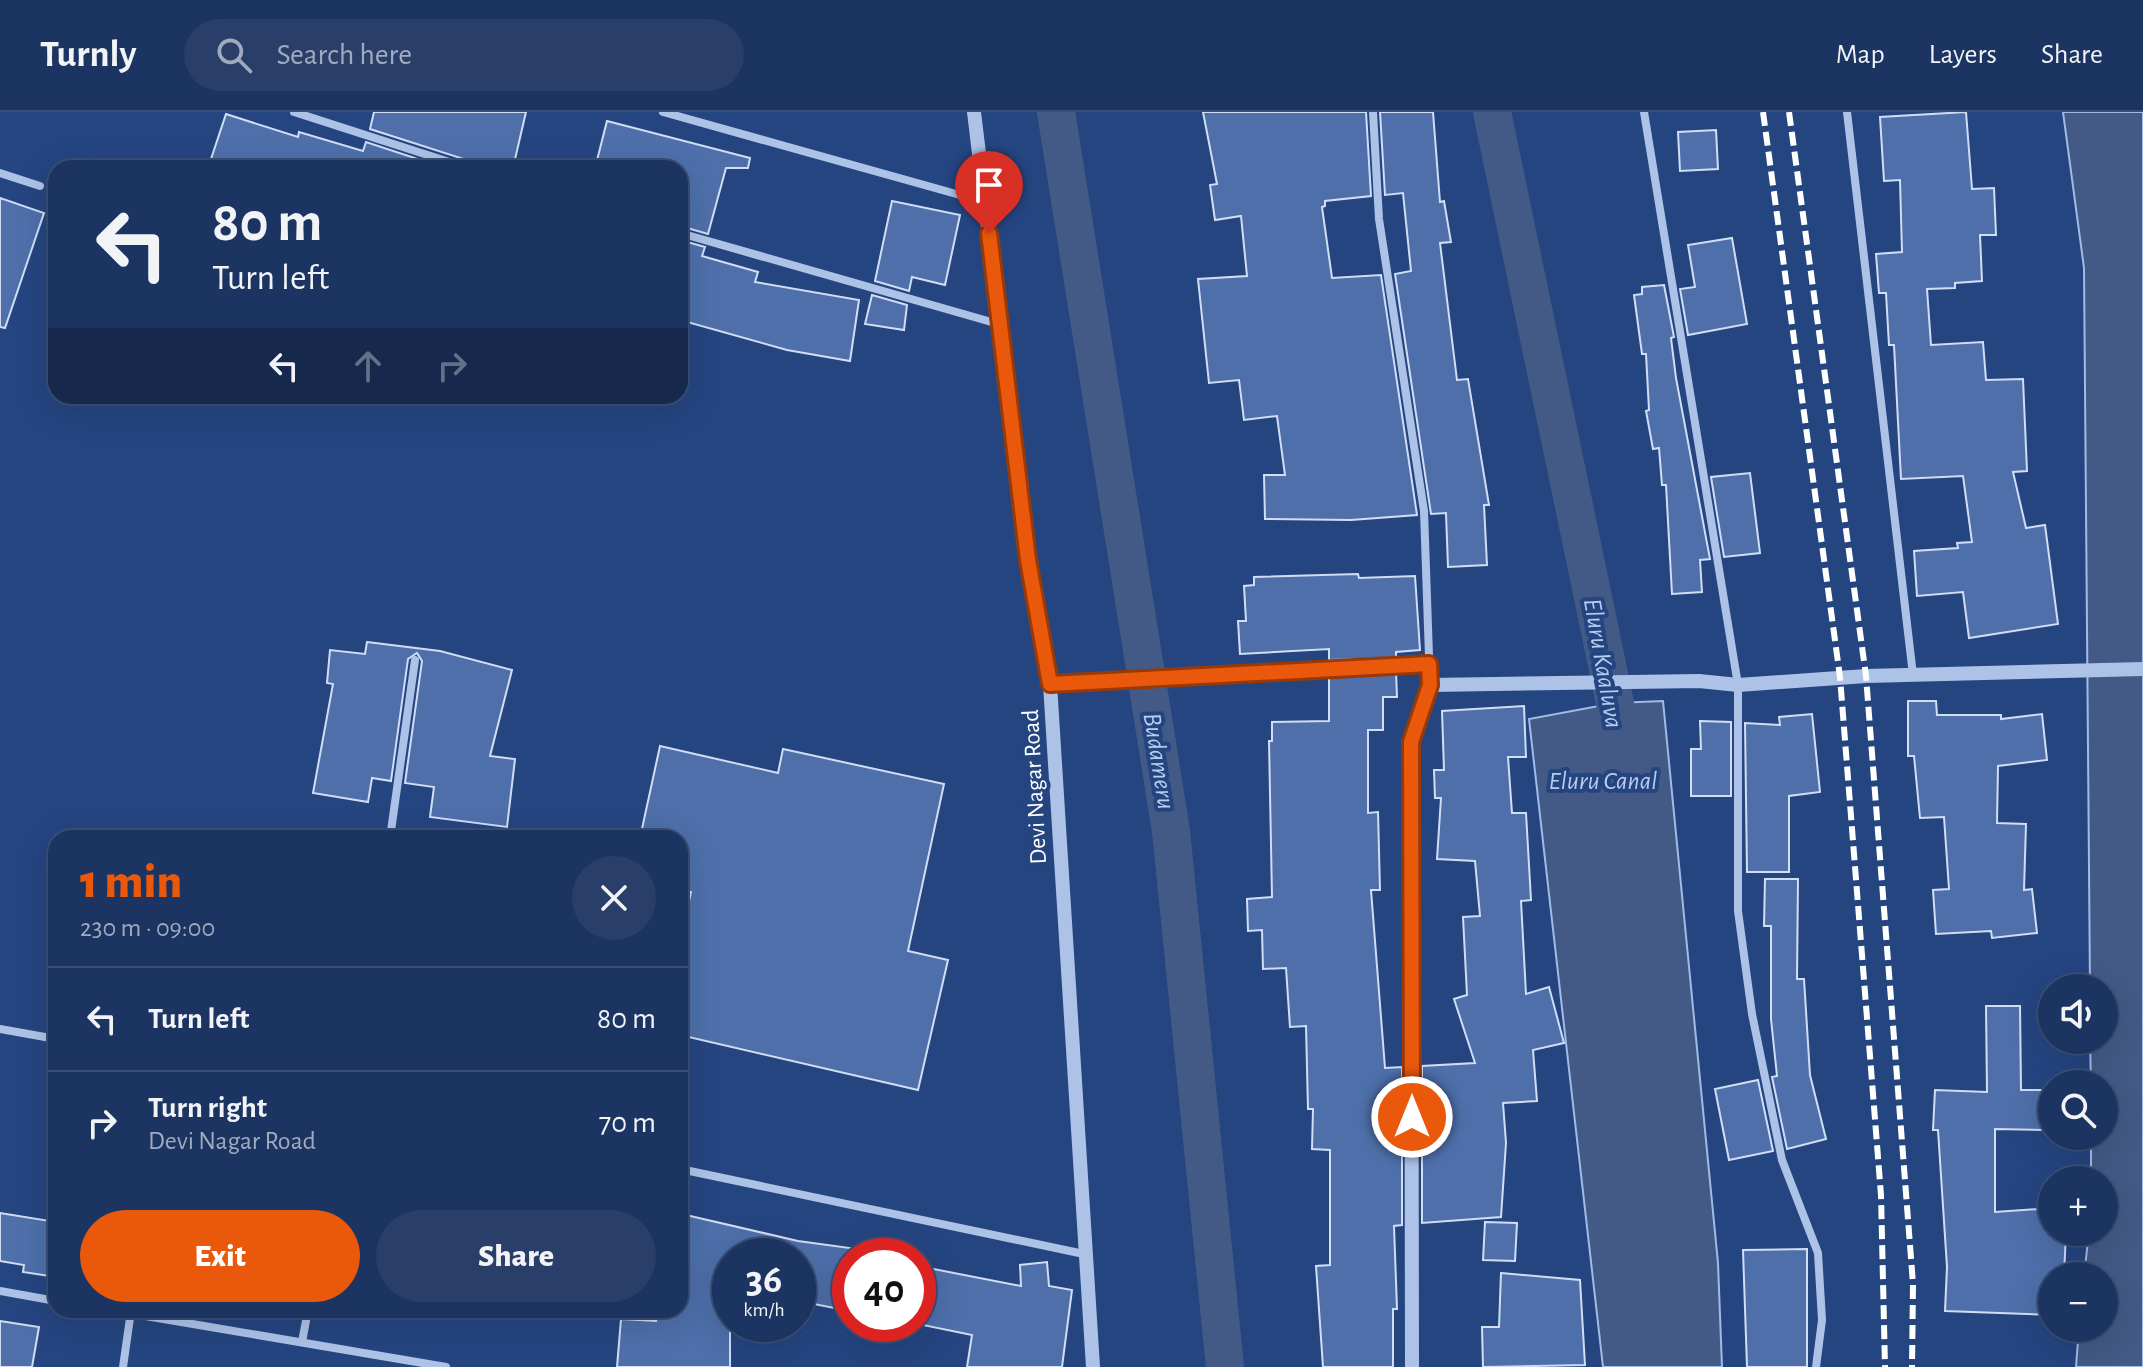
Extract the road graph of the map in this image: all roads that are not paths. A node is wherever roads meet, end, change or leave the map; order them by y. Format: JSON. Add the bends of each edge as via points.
{"nodes":[{"id":1,"x":294,"y":112,"type":"edge"},
{"id":2,"x":663,"y":112,"type":"edge"},
{"id":3,"x":974,"y":112,"type":"edge"},
{"id":4,"x":1373,"y":112,"type":"edge"},
{"id":5,"x":1644,"y":112,"type":"edge"},
{"id":6,"x":1847,"y":112,"type":"edge"},
{"id":7,"x":443,"y":160,"type":"edge"},
{"id":8,"x":0,"y":173,"type":"edge"},
{"id":9,"x":40,"y":186,"type":"dead end"},
{"id":10,"x":985,"y":202,"type":"junction"},
{"id":11,"x":688,"y":235,"type":"edge"},
{"id":12,"x":1002,"y":325,"type":"junction"},
{"id":13,"x":415,"y":660,"type":"dead end"},
{"id":14,"x":1429,"y":664,"type":"junction"},
{"id":15,"x":2143,"y":669,"type":"edge"},
{"id":16,"x":1913,"y":675,"type":"junction"},
{"id":17,"x":1050,"y":684,"type":"junction"},
{"id":18,"x":1430,"y":685,"type":"junction"},
{"id":19,"x":1738,"y":685,"type":"junction"},
{"id":20,"x":391,"y":830,"type":"edge"},
{"id":21,"x":0,"y":1029,"type":"edge"},
{"id":22,"x":48,"y":1038,"type":"edge"},
{"id":23,"x":688,"y":1171,"type":"edge"},
{"id":24,"x":1084,"y":1254,"type":"junction"},
{"id":25,"x":0,"y":1291,"type":"edge"},
{"id":26,"x":48,"y":1300,"type":"edge"},
{"id":27,"x":129,"y":1318,"type":"edge"},
{"id":28,"x":164,"y":1318,"type":"edge"},
{"id":29,"x":306,"y":1318,"type":"edge"},
{"id":30,"x":302,"y":1342,"type":"junction"},
{"id":31,"x":123,"y":1367,"type":"edge"},
{"id":32,"x":446,"y":1367,"type":"edge"},
{"id":33,"x":1093,"y":1367,"type":"edge"},
{"id":34,"x":1412,"y":1367,"type":"edge"},
{"id":35,"x":1816,"y":1367,"type":"edge"}],
"edges":[{"from":1,"to":7,"type":"street"},
{"from":2,"to":10,"type":"street"},
{"from":3,"to":10,"type":"street","name":"Devi Nagar Road"},
{"from":4,"to":14,"type":"street","via":[[1379,219],[1424,511]]},
{"from":5,"to":19,"type":"street"},
{"from":6,"to":16,"type":"street"},
{"from":8,"to":9,"type":"street"},
{"from":10,"to":12,"type":"street","name":"Devi Nagar Road"},
{"from":11,"to":12,"type":"street"},
{"from":12,"to":17,"type":"street","name":"Devi Nagar Road","via":[[1028,560]]},
{"from":13,"to":20,"type":"street"},
{"from":14,"to":17,"type":"street"},
{"from":14,"to":18,"type":"street"},
{"from":15,"to":16,"type":"street"},
{"from":16,"to":19,"type":"street"},
{"from":17,"to":24,"type":"street","name":"Devi Nagar Road"},
{"from":18,"to":19,"type":"street"},
{"from":18,"to":34,"type":"street","via":[[1411,742]]},
{"from":19,"to":35,"type":"street","via":[[1738,911],[1752,1014],[1782,1160],[1818,1253],[1822,1320]]},
{"from":21,"to":22,"type":"street"},
{"from":23,"to":24,"type":"street"},
{"from":24,"to":33,"type":"street","name":"Devi Nagar Road"},
{"from":25,"to":26,"type":"street"},
{"from":27,"to":31,"type":"street"},
{"from":28,"to":30,"type":"street"},
{"from":29,"to":30,"type":"street"},
{"from":30,"to":32,"type":"street"}]}
